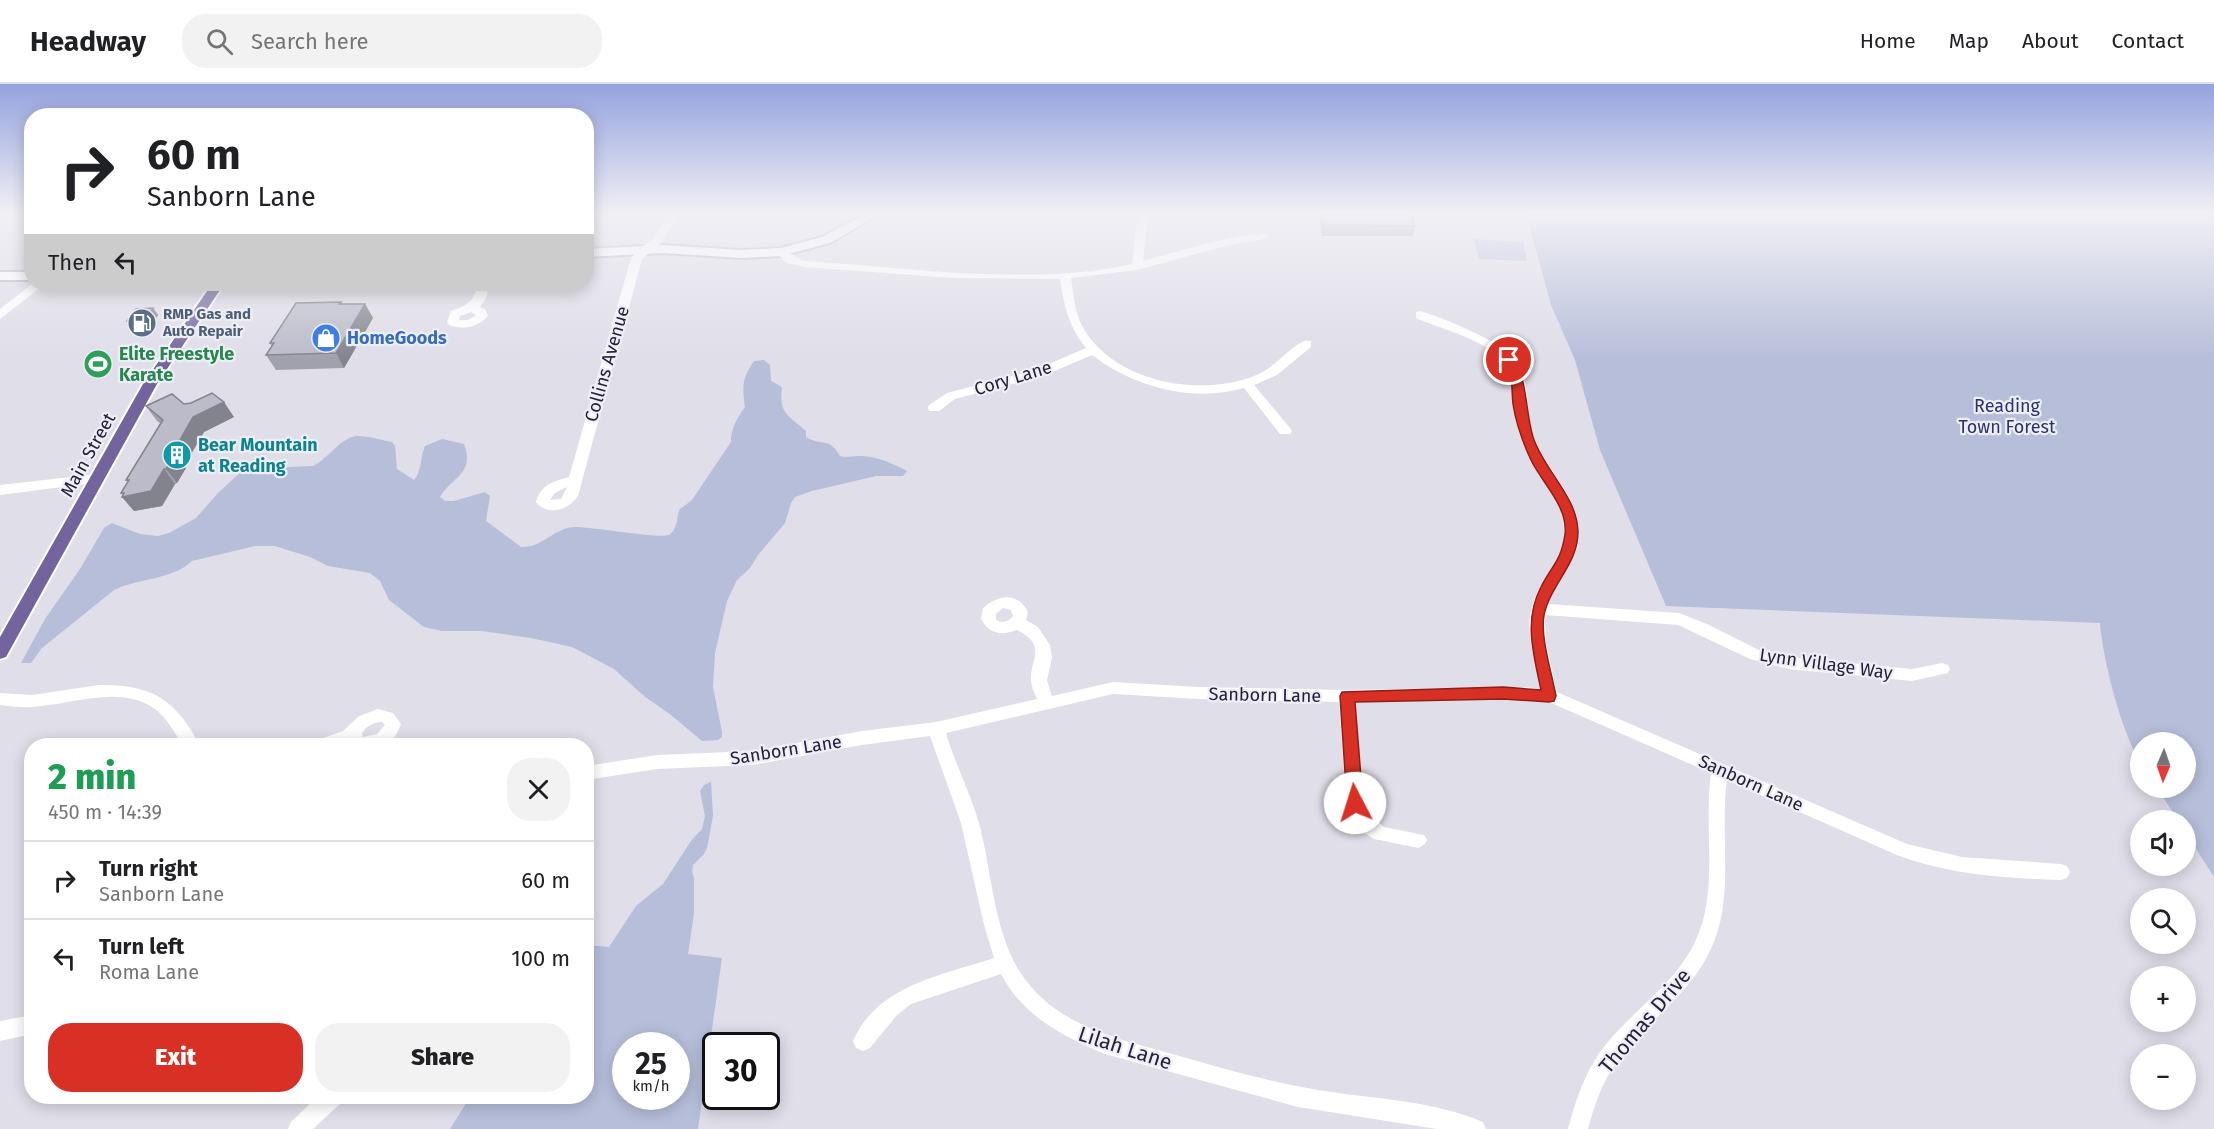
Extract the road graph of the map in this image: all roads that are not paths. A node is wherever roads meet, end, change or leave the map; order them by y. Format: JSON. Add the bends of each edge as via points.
{"nodes":[{"id":1,"x":636,"y":262,"type":"edge"},
{"id":2,"x":794,"y":262,"type":"edge"},
{"id":3,"x":1138,"y":262,"type":"edge"},
{"id":4,"x":1157,"y":262,"type":"edge"},
{"id":5,"x":1137,"y":267,"type":"junction"},
{"id":6,"x":0,"y":276,"type":"edge"},
{"id":7,"x":24,"y":276,"type":"edge"},
{"id":8,"x":1065,"y":276,"type":"junction"},
{"id":9,"x":30,"y":291,"type":"edge"},
{"id":10,"x":213,"y":291,"type":"edge"},
{"id":11,"x":482,"y":291,"type":"edge"},
{"id":12,"x":473,"y":308,"type":"dead end"},
{"id":13,"x":0,"y":315,"type":"edge"},
{"id":14,"x":1420,"y":315,"type":"dead end"},
{"id":15,"x":1307,"y":344,"type":"dead end"},
{"id":16,"x":1093,"y":350,"type":"junction"},
{"id":17,"x":1247,"y":384,"type":"junction"},
{"id":18,"x":934,"y":408,"type":"dead end"},
{"id":19,"x":1286,"y":431,"type":"dead end"},
{"id":20,"x":97,"y":479,"type":"junction"},
{"id":21,"x":576,"y":480,"type":"dead end"},
{"id":22,"x":0,"y":490,"type":"edge"},
{"id":23,"x":1538,"y":609,"type":"junction"},
{"id":24,"x":1017,"y":623,"type":"dead end"},
{"id":25,"x":0,"y":652,"type":"edge"},
{"id":26,"x":1942,"y":669,"type":"dead end"},
{"id":27,"x":1347,"y":696,"type":"junction"},
{"id":28,"x":1549,"y":696,"type":"junction"},
{"id":29,"x":0,"y":699,"type":"edge"},
{"id":30,"x":32,"y":701,"type":"junction"},
{"id":31,"x":1046,"y":703,"type":"junction"},
{"id":32,"x":0,"y":709,"type":"edge"},
{"id":33,"x":936,"y":729,"type":"junction"},
{"id":34,"x":354,"y":733,"type":"dead end"},
{"id":35,"x":187,"y":738,"type":"edge"},
{"id":36,"x":341,"y":738,"type":"edge"},
{"id":37,"x":1720,"y":770,"type":"junction"},
{"id":38,"x":594,"y":772,"type":"edge"},
{"id":39,"x":1418,"y":840,"type":"dead end"},
{"id":40,"x":2061,"y":872,"type":"dead end"},
{"id":41,"x":1006,"y":963,"type":"junction"},
{"id":42,"x":24,"y":1026,"type":"edge"},
{"id":43,"x":0,"y":1031,"type":"edge"},
{"id":44,"x":863,"y":1041,"type":"dead end"},
{"id":45,"x":325,"y":1104,"type":"edge"},
{"id":46,"x":298,"y":1129,"type":"edge"},
{"id":47,"x":1476,"y":1129,"type":"edge"},
{"id":48,"x":1578,"y":1129,"type":"edge"}],
"edges":[{"from":1,"to":21,"type":"street","name":"Collins Avenue"},
{"from":2,"to":8,"type":"street"},
{"from":3,"to":5,"type":"street"},
{"from":4,"to":5,"type":"street"},
{"from":5,"to":8,"type":"street"},
{"from":6,"to":7,"type":"main road"},
{"from":8,"to":16,"type":"street","via":[[1074,320]]},
{"from":9,"to":13,"type":"street"},
{"from":10,"to":20,"type":"main road","name":"Main Street","via":[[161,365]]},
{"from":11,"to":12,"type":"street"},
{"from":14,"to":23,"type":"street","via":[[1487,343],[1515,369],[1527,438],[1565,504],[1572,531],[1567,557]]},
{"from":15,"to":17,"type":"street","via":[[1282,366]]},
{"from":16,"to":17,"type":"street","via":[[1127,372],[1160,384],[1204,390]]},
{"from":16,"to":18,"type":"street","name":"Cory Lane","via":[[1039,374],[951,396]]},
{"from":17,"to":19,"type":"street"},
{"from":20,"to":22,"type":"street"},
{"from":20,"to":25,"type":"main road","name":"Main Street"},
{"from":23,"to":26,"type":"street","name":"Lynn Village Way","via":[[1679,619],[1755,655],[1789,663],[1912,675]]},
{"from":23,"to":28,"type":"street","via":[[1537,630]]},
{"from":24,"to":31,"type":"street","via":[[1030,629],[1042,645],[1044,658],[1039,680]]},
{"from":27,"to":28,"type":"street","name":"Sanborn Lane"},
{"from":27,"to":31,"type":"street","name":"Sanborn Lane","via":[[1125,688]]},
{"from":27,"to":39,"type":"street","via":[[1353,788],[1359,815],[1380,834]]},
{"from":28,"to":37,"type":"street","name":"Sanborn Lane"},
{"from":29,"to":30,"type":"street"},
{"from":30,"to":32,"type":"street"},
{"from":30,"to":35,"type":"street","via":[[108,692],[142,694],[169,712]]},
{"from":31,"to":33,"type":"street","name":"Sanborn Lane"},
{"from":33,"to":38,"type":"street","name":"Sanborn Lane","via":[[752,758],[657,762]]},
{"from":33,"to":41,"type":"street","name":"Lilah Lane","via":[[969,819]]},
{"from":34,"to":36,"type":"street"},
{"from":37,"to":40,"type":"street","name":"Sanborn Lane","via":[[1930,859],[1972,868]]},
{"from":37,"to":48,"type":"street","name":"Thomas Drive","via":[[1716,796],[1717,890],[1704,945],[1674,990],[1604,1063],[1586,1100]]},
{"from":41,"to":44,"type":"street","via":[[905,997],[890,1008]]},
{"from":41,"to":47,"type":"street","name":"Lilah Lane","via":[[1015,980],[1040,1008],[1093,1040],[1282,1093],[1424,1114]]},
{"from":42,"to":43,"type":"street"},
{"from":45,"to":46,"type":"street"}]}
